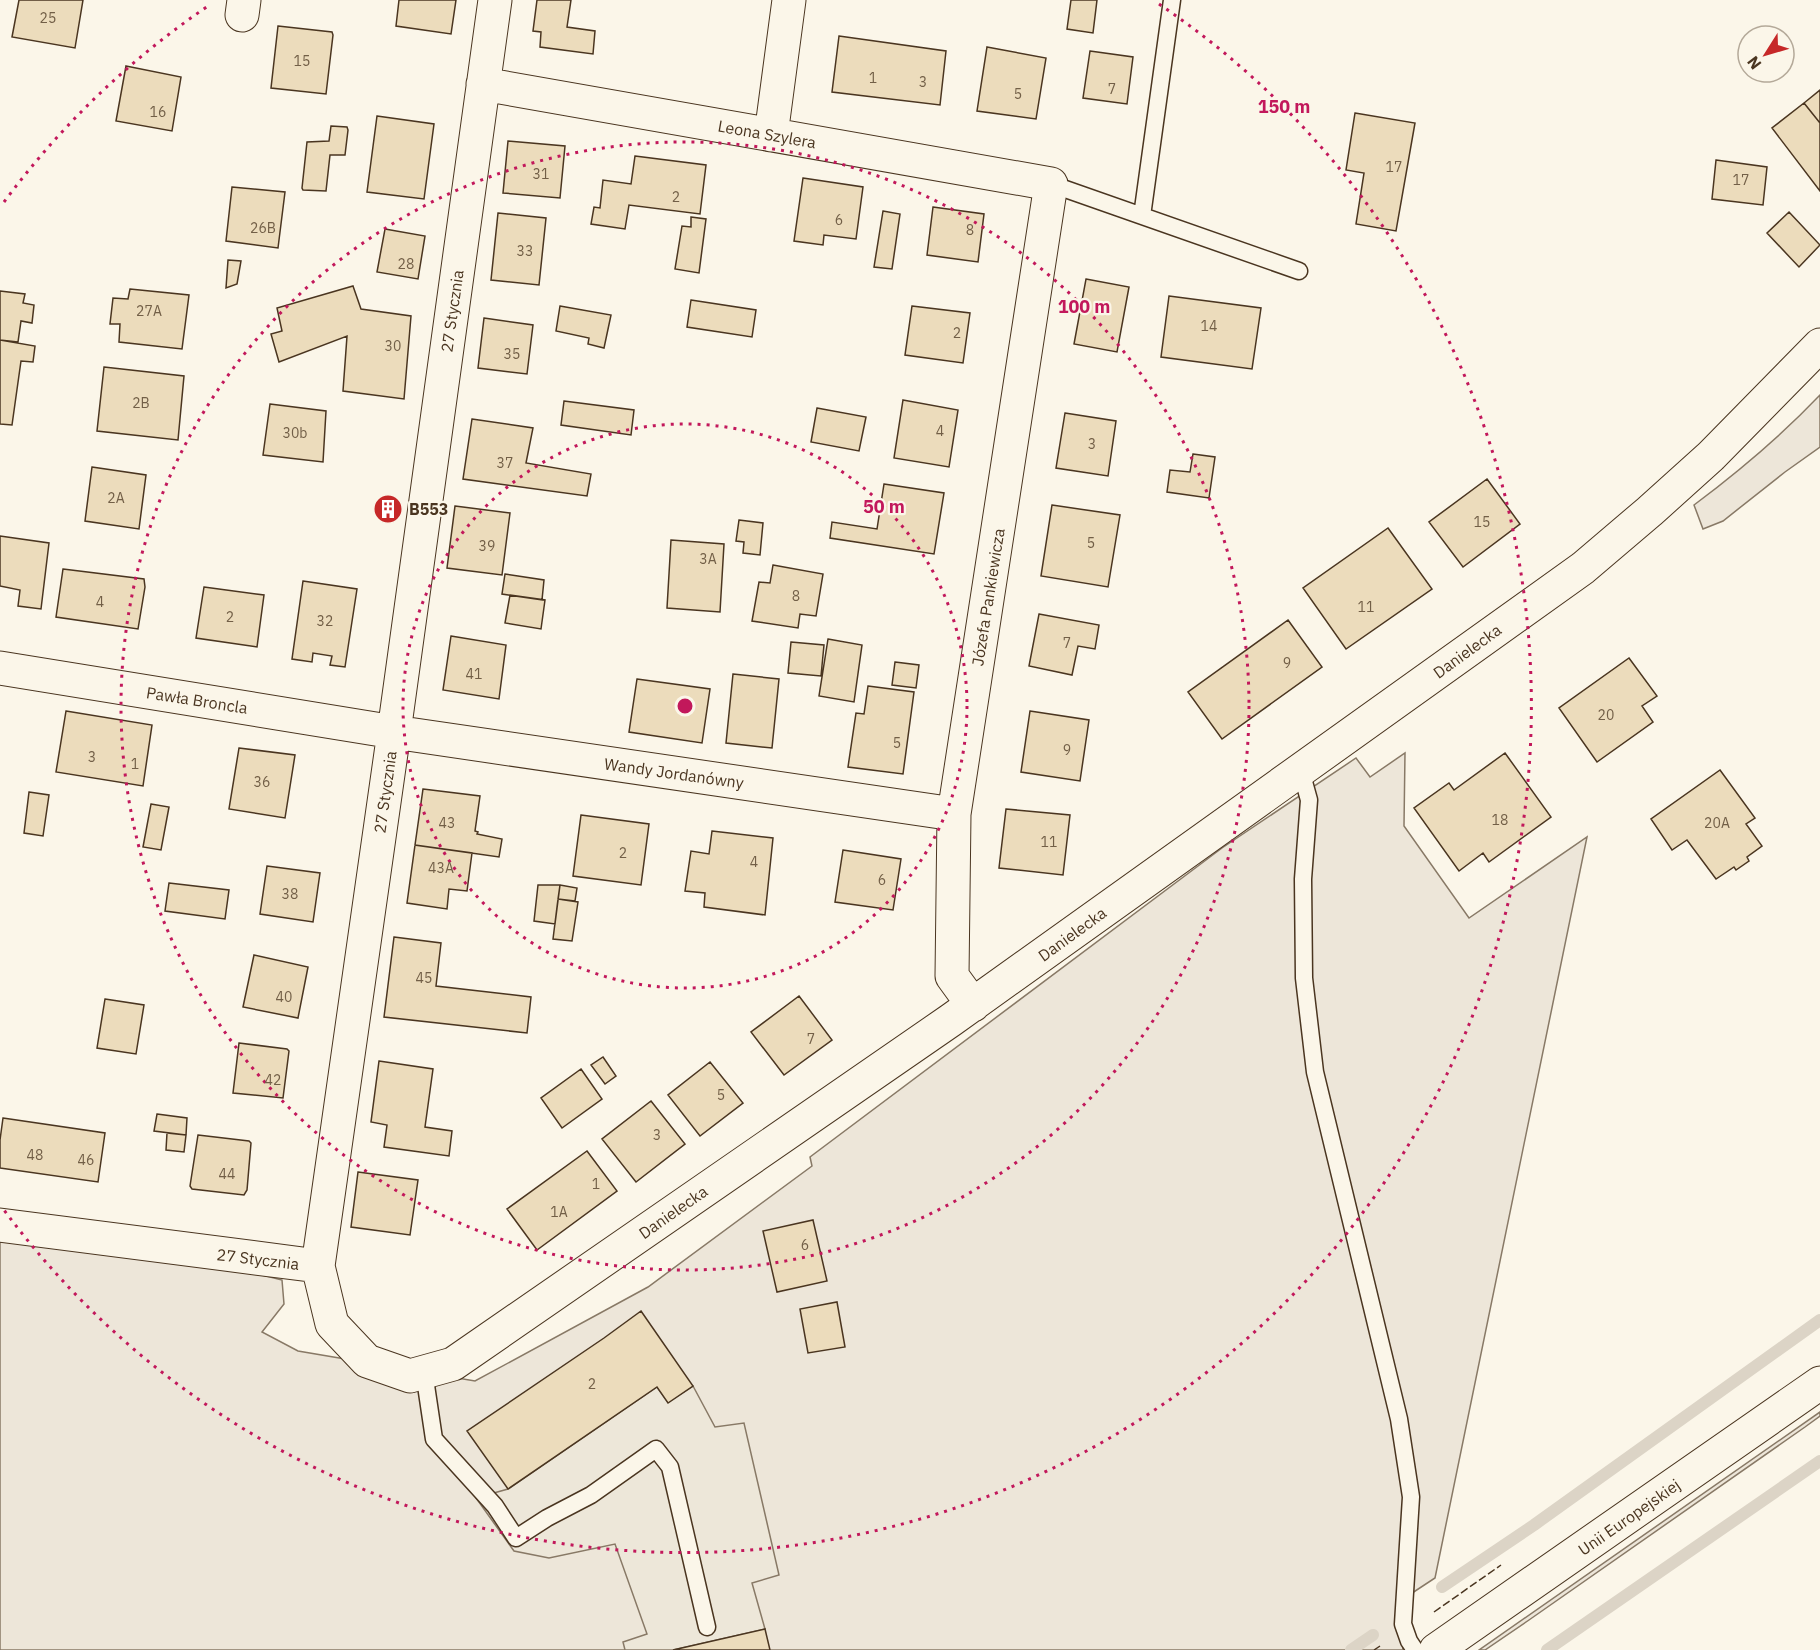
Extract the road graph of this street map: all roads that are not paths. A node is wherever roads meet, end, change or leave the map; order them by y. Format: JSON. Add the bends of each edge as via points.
{"nodes":[{"id":1,"x":495,"y":0,"type":"edge"},
{"id":2,"x":789,"y":0,"type":"edge"},
{"id":3,"x":1172,"y":0,"type":"edge"},
{"id":4,"x":483,"y":84,"type":"junction"},
{"id":5,"x":771,"y":135,"type":"junction"},
{"id":6,"x":1051,"y":184,"type":"junction"},
{"id":7,"x":1142,"y":216,"type":"junction"},
{"id":8,"x":1299,"y":271,"type":"dead end"},
{"id":9,"x":1820,"y":345,"type":"edge"},
{"id":10,"x":0,"y":668,"type":"edge"},
{"id":11,"x":394,"y":732,"type":"junction"},
{"id":12,"x":1301,"y":771,"type":"junction"},
{"id":13,"x":954,"y":814,"type":"junction"},
{"id":14,"x":973,"y":1005,"type":"junction"},
{"id":15,"x":0,"y":1225,"type":"edge"},
{"id":16,"x":318,"y":1266,"type":"junction"},
{"id":17,"x":424,"y":1372,"type":"junction"},
{"id":18,"x":1820,"y":1383,"type":"edge"},
{"id":19,"x":707,"y":1627,"type":"dead end"},
{"id":20,"x":1415,"y":1650,"type":"edge"},
{"id":21,"x":1436,"y":1650,"type":"edge"}],
"edges":[{"from":1,"to":4,"type":"street","name":"27 Stycznia"},
{"from":2,"to":5,"type":"street"},
{"from":3,"to":7,"type":"lane"},
{"from":4,"to":5,"type":"street","name":"Leona Szylera"},
{"from":4,"to":11,"type":"street","name":"27 Stycznia"},
{"from":5,"to":6,"type":"street","name":"Leona Szylera"},
{"from":6,"to":7,"type":"lane"},
{"from":6,"to":13,"type":"street","name":"Józefa Pankiewicza"},
{"from":7,"to":8,"type":"lane"},
{"from":9,"to":12,"type":"street","name":"Danielecka","via":[[1711,456],[1583,568]]},
{"from":10,"to":11,"type":"street","name":"Pawła Broncla"},
{"from":11,"to":13,"type":"street","name":"Wandy Jordanówny"},
{"from":11,"to":16,"type":"street","name":"27 Stycznia"},
{"from":12,"to":14,"type":"street","name":"Danielecka"},
{"from":12,"to":20,"type":"lane","via":[[1310,800],[1303,879],[1304,978],[1316,1072],[1399,1419],[1411,1497],[1403,1624]]},
{"from":13,"to":14,"type":"street","name":"Józefa Pankiewicza","via":[[952,976]]},
{"from":14,"to":17,"type":"street","name":"Danielecka","via":[[453,1364]]},
{"from":15,"to":16,"type":"street","name":"27 Stycznia"},
{"from":16,"to":17,"type":"street","name":"Danielecka","via":[[332,1324],[367,1361],[410,1376]]},
{"from":17,"to":19,"type":"lane","via":[[434,1439],[495,1506],[516,1538],[591,1495],[656,1449],[670,1467]]},
{"from":18,"to":21,"type":"street","name":"Unii Europejskiej"}]}
